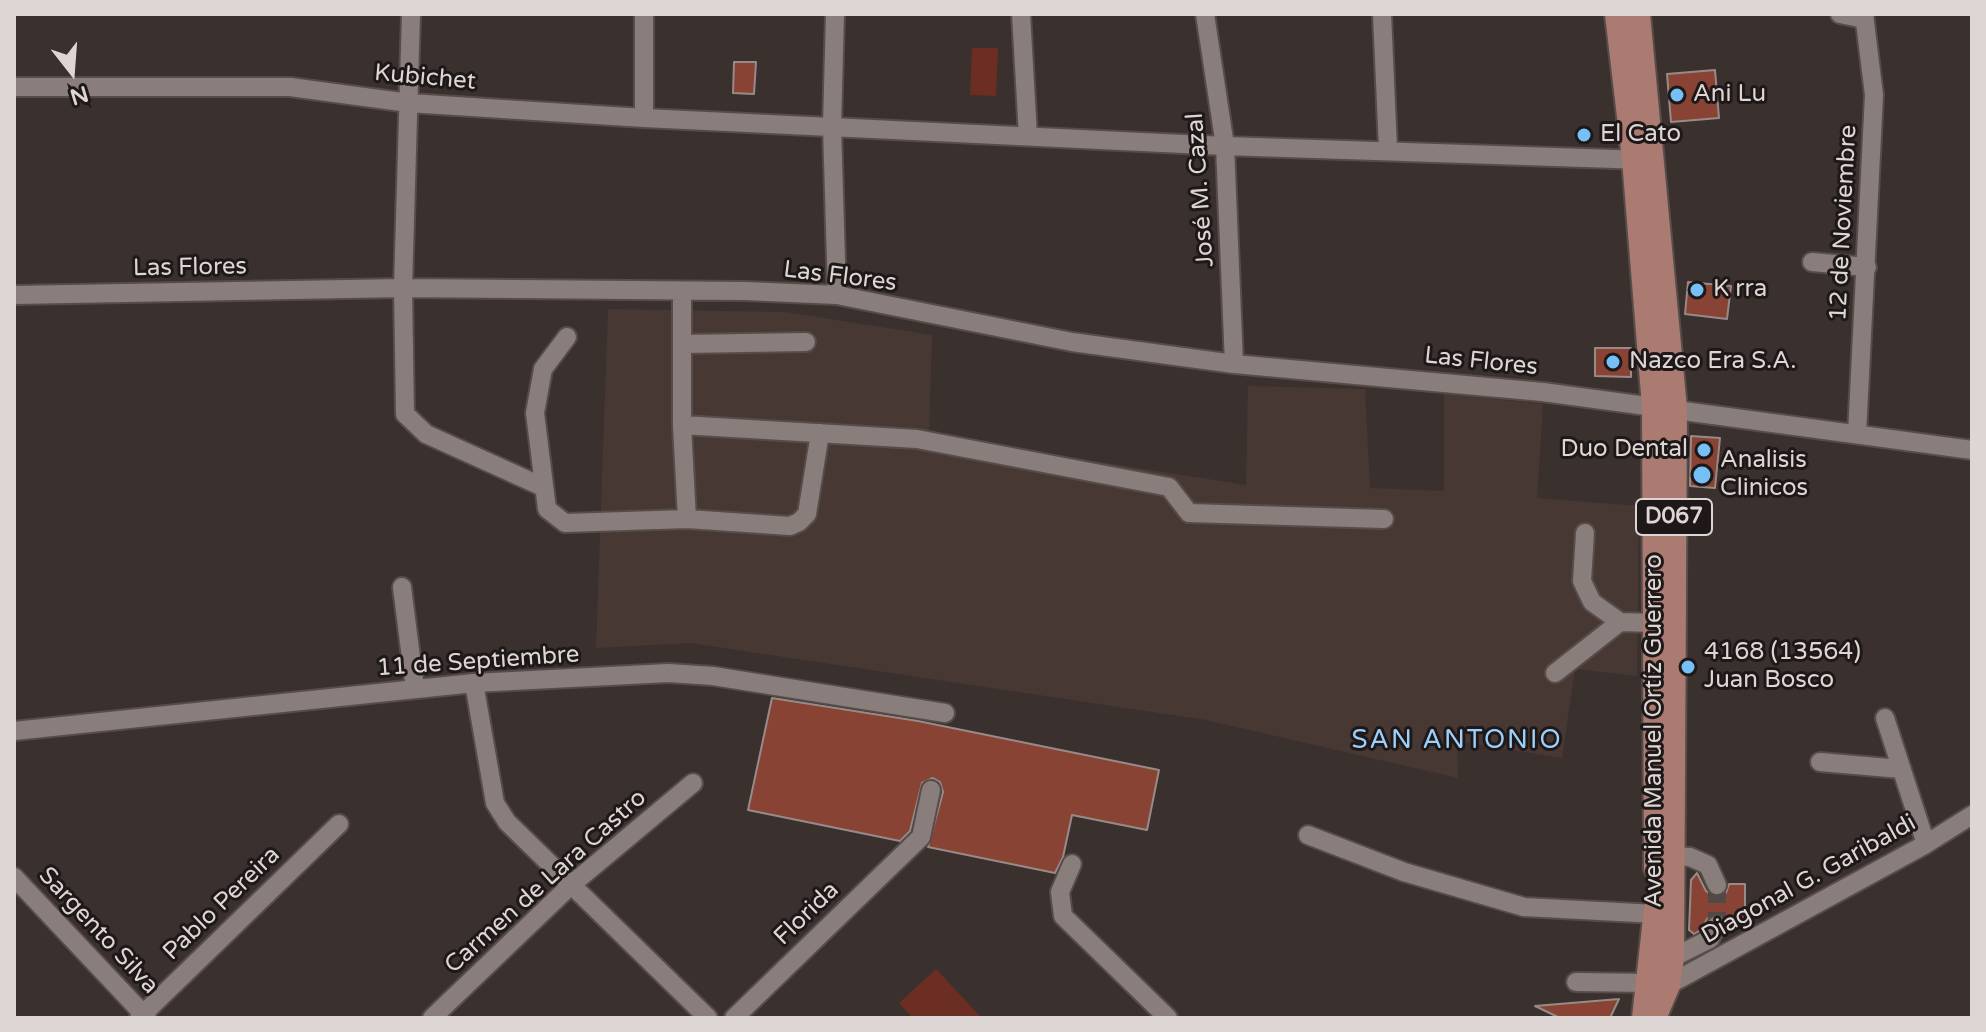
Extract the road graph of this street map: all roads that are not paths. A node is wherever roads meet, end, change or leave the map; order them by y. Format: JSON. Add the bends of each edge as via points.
{"nodes":[{"id":1,"x":411,"y":14,"type":"edge"},
{"id":2,"x":644,"y":14,"type":"edge"},
{"id":3,"x":835,"y":14,"type":"edge"},
{"id":4,"x":1021,"y":14,"type":"edge"},
{"id":5,"x":1205,"y":14,"type":"edge"},
{"id":6,"x":1382,"y":14,"type":"edge"},
{"id":7,"x":1617,"y":14,"type":"edge"},
{"id":8,"x":1638,"y":14,"type":"edge"},
{"id":9,"x":1840,"y":14,"type":"edge"},
{"id":10,"x":1864,"y":17,"type":"edge"},
{"id":11,"x":14,"y":87,"type":"edge"},
{"id":12,"x":409,"y":103,"type":"junction"},
{"id":13,"x":644,"y":118,"type":"junction"},
{"id":14,"x":832,"y":126,"type":"junction"},
{"id":15,"x":1028,"y":136,"type":"junction"},
{"id":16,"x":1225,"y":146,"type":"junction"},
{"id":17,"x":1388,"y":149,"type":"junction"},
{"id":18,"x":1644,"y":160,"type":"junction"},
{"id":19,"x":1812,"y":262,"type":"dead end"},
{"id":20,"x":1867,"y":267,"type":"junction"},
{"id":21,"x":403,"y":288,"type":"junction"},
{"id":22,"x":682,"y":291,"type":"junction"},
{"id":23,"x":14,"y":295,"type":"edge"},
{"id":24,"x":837,"y":295,"type":"junction"},
{"id":25,"x":567,"y":337,"type":"dead end"},
{"id":26,"x":806,"y":342,"type":"dead end"},
{"id":27,"x":682,"y":344,"type":"junction"},
{"id":28,"x":1234,"y":364,"type":"junction"},
{"id":29,"x":1664,"y":407,"type":"junction"},
{"id":30,"x":682,"y":425,"type":"junction"},
{"id":31,"x":820,"y":433,"type":"junction"},
{"id":32,"x":1857,"y":434,"type":"junction"},
{"id":33,"x":1972,"y":450,"type":"edge"},
{"id":34,"x":543,"y":487,"type":"junction"},
{"id":35,"x":687,"y":519,"type":"junction"},
{"id":36,"x":1384,"y":519,"type":"dead end"},
{"id":37,"x":1585,"y":533,"type":"dead end"},
{"id":38,"x":402,"y":587,"type":"dead end"},
{"id":39,"x":1620,"y":622,"type":"junction"},
{"id":40,"x":1655,"y":623,"type":"junction"},
{"id":41,"x":1555,"y":673,"type":"dead end"},
{"id":42,"x":474,"y":683,"type":"junction"},
{"id":43,"x":415,"y":689,"type":"junction"},
{"id":44,"x":945,"y":713,"type":"dead end"},
{"id":45,"x":1885,"y":718,"type":"dead end"},
{"id":46,"x":14,"y":731,"type":"edge"},
{"id":47,"x":1820,"y":762,"type":"dead end"},
{"id":48,"x":1901,"y":769,"type":"junction"},
{"id":49,"x":693,"y":783,"type":"dead end"},
{"id":50,"x":931,"y":790,"type":"dead end"},
{"id":51,"x":1972,"y":815,"type":"edge"},
{"id":52,"x":339,"y":824,"type":"dead end"},
{"id":53,"x":1308,"y":835,"type":"dead end"},
{"id":54,"x":1926,"y":844,"type":"junction"},
{"id":55,"x":1672,"y":856,"type":"junction"},
{"id":56,"x":1072,"y":864,"type":"dead end"},
{"id":57,"x":14,"y":877,"type":"edge"},
{"id":58,"x":571,"y":885,"type":"junction"},
{"id":59,"x":1717,"y":885,"type":"tunnel mouth"},
{"id":60,"x":1656,"y":914,"type":"junction"},
{"id":61,"x":1717,"y":925,"type":"tunnel mouth"},
{"id":62,"x":1698,"y":947,"type":"junction"},
{"id":63,"x":1672,"y":958,"type":"junction"},
{"id":64,"x":1700,"y":967,"type":"junction"},
{"id":65,"x":1576,"y":982,"type":"dead end"},
{"id":66,"x":1659,"y":984,"type":"junction"},
{"id":67,"x":143,"y":1017,"type":"edge"},
{"id":68,"x":432,"y":1018,"type":"edge"},
{"id":69,"x":708,"y":1018,"type":"edge"},
{"id":70,"x":734,"y":1018,"type":"edge"},
{"id":71,"x":1168,"y":1018,"type":"edge"},
{"id":72,"x":1644,"y":1018,"type":"edge"},
{"id":73,"x":1654,"y":1018,"type":"edge"}],
"edges":[{"from":1,"to":12,"type":"street"},
{"from":2,"to":13,"type":"street"},
{"from":3,"to":14,"type":"street"},
{"from":4,"to":15,"type":"street"},
{"from":5,"to":16,"type":"street","name":"José M. Cazal"},
{"from":6,"to":17,"type":"street"},
{"from":7,"to":18,"type":"main road","name":"Avenida Manuel Ortíz Guerrero","number":"D067"},
{"from":8,"to":18,"type":"main road","name":"Avenida Manuel Ortíz Guerrero","number":"D067"},
{"from":9,"to":10,"type":"street"},
{"from":10,"to":20,"type":"street","name":"12 de Noviembre","via":[[1874,95]]},
{"from":11,"to":12,"type":"street","name":"Kubichet","via":[[290,87]]},
{"from":12,"to":13,"type":"street","name":"Kubichet"},
{"from":12,"to":21,"type":"street"},
{"from":13,"to":14,"type":"street","name":"Kubichet"},
{"from":14,"to":15,"type":"street","name":"Kubichet"},
{"from":14,"to":24,"type":"street"},
{"from":15,"to":16,"type":"street","name":"Kubichet"},
{"from":16,"to":17,"type":"street","name":"Kubichet"},
{"from":16,"to":28,"type":"street","name":"José M. Cazal"},
{"from":17,"to":18,"type":"street","name":"Kubichet"},
{"from":18,"to":29,"type":"main road","name":"Avenida Manuel Ortíz Guerrero","number":"D067"},
{"from":19,"to":20,"type":"street"},
{"from":20,"to":32,"type":"street","name":"12 de Noviembre"},
{"from":21,"to":22,"type":"street","name":"Las Flores"},
{"from":21,"to":23,"type":"street","name":"Las Flores"},
{"from":21,"to":34,"type":"street","via":[[405,414],[426,434]]},
{"from":22,"to":24,"type":"street","name":"Las Flores"},
{"from":22,"to":27,"type":"street"},
{"from":24,"to":28,"type":"street","name":"Las Flores","via":[[1072,342]]},
{"from":25,"to":34,"type":"street","via":[[543,369],[535,413]]},
{"from":26,"to":27,"type":"street"},
{"from":27,"to":30,"type":"street"},
{"from":28,"to":29,"type":"street","name":"Las Flores"},
{"from":29,"to":32,"type":"street","name":"Las Flores"},
{"from":29,"to":40,"type":"main road","name":"Avenida Manuel Ortíz Guerrero","number":"D067"},
{"from":29,"to":55,"type":"main road","name":"Avenida Manuel Ortíz Guerrero","number":"D067"},
{"from":30,"to":31,"type":"street"},
{"from":30,"to":35,"type":"street"},
{"from":31,"to":35,"type":"street","via":[[807,514],[799,522],[790,526]]},
{"from":31,"to":36,"type":"street","via":[[917,439],[1169,487],[1189,513]]},
{"from":32,"to":33,"type":"street","name":"Las Flores"},
{"from":34,"to":35,"type":"street","via":[[547,509],[565,523]]},
{"from":37,"to":39,"type":"street","via":[[1585,593]]},
{"from":38,"to":43,"type":"street"},
{"from":39,"to":40,"type":"street"},
{"from":39,"to":41,"type":"street"},
{"from":40,"to":60,"type":"main road","name":"Avenida Manuel Ortíz Guerrero","number":"D067"},
{"from":42,"to":43,"type":"street","name":"11 de Septiembre"},
{"from":42,"to":44,"type":"street","name":"11 de Septiembre","via":[[668,673]]},
{"from":42,"to":58,"type":"street","via":[[495,803],[507,822]]},
{"from":43,"to":46,"type":"street","name":"11 de Septiembre"},
{"from":45,"to":48,"type":"street"},
{"from":47,"to":48,"type":"street"},
{"from":48,"to":54,"type":"street"},
{"from":49,"to":58,"type":"street","name":"Carmen de Lara Castro"},
{"from":50,"to":70,"type":"street","name":"Florida","via":[[921,837]]},
{"from":51,"to":54,"type":"street","name":"Diagonal G. Garibaldi"},
{"from":52,"to":67,"type":"street","name":"Pablo Pereira"},
{"from":53,"to":60,"type":"street","via":[[1404,872],[1524,907]]},
{"from":54,"to":64,"type":"street","name":"Diagonal G. Garibaldi"},
{"from":55,"to":59,"type":"street","via":[[1708,865]]},
{"from":55,"to":63,"type":"main road","name":"Avenida Manuel Ortíz Guerrero","number":"D067"},
{"from":56,"to":71,"type":"street","via":[[1060,892],[1063,916]]},
{"from":57,"to":67,"type":"street","name":"Sargento Silva"},
{"from":58,"to":68,"type":"street","name":"Carmen de Lara Castro"},
{"from":58,"to":69,"type":"street"},
{"from":60,"to":66,"type":"main road","name":"Avenida Manuel Ortíz Guerrero","number":"D067"},
{"from":61,"to":62,"type":"street"},
{"from":62,"to":63,"type":"street"},
{"from":62,"to":64,"type":"street"},
{"from":63,"to":66,"type":"main road","name":"Avenida Manuel Ortíz Guerrero","number":"D067"},
{"from":64,"to":66,"type":"street","name":"Diagonal G. Garibaldi"},
{"from":65,"to":66,"type":"street"},
{"from":66,"to":72,"type":"main road","name":"Avenida Manuel Ortíz Guerrero","number":"D067"},
{"from":66,"to":73,"type":"main road","name":"Avenida Manuel Ortíz Guerrero","number":"D067"}]}
